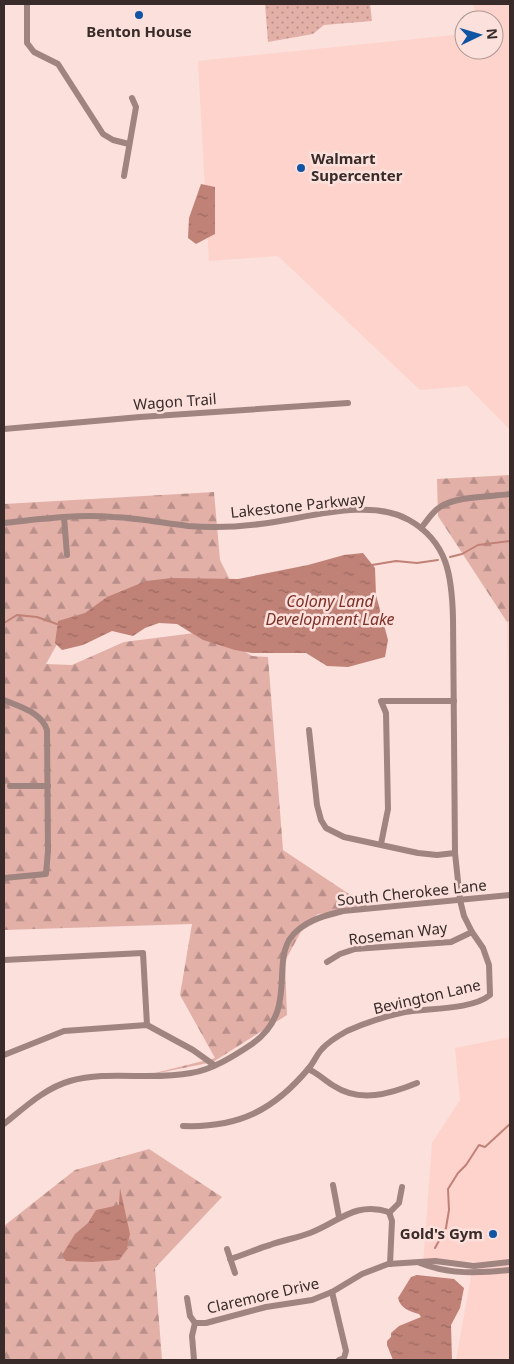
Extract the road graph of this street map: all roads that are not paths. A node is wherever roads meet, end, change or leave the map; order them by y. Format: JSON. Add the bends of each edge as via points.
{"nodes":[{"id":1,"x":27,"y":4,"type":"edge"},
{"id":2,"x":132,"y":98,"type":"dead end"},
{"id":3,"x":130,"y":144,"type":"junction"},
{"id":4,"x":124,"y":176,"type":"dead end"},
{"id":5,"x":348,"y":403,"type":"dead end"},
{"id":6,"x":4,"y":429,"type":"edge"},
{"id":7,"x":510,"y":494,"type":"edge"},
{"id":8,"x":64,"y":517,"type":"junction"},
{"id":9,"x":4,"y":523,"type":"edge"},
{"id":10,"x":421,"y":528,"type":"junction"},
{"id":11,"x":67,"y":556,"type":"dead end"},
{"id":12,"x":4,"y":700,"type":"edge"},
{"id":13,"x":454,"y":701,"type":"junction"},
{"id":14,"x":309,"y":730,"type":"dead end"},
{"id":15,"x":10,"y":786,"type":"dead end"},
{"id":16,"x":48,"y":786,"type":"junction"},
{"id":17,"x":381,"y":844,"type":"junction"},
{"id":18,"x":455,"y":853,"type":"junction"},
{"id":19,"x":4,"y":878,"type":"edge"},
{"id":20,"x":510,"y":895,"type":"edge"},
{"id":21,"x":460,"y":900,"type":"junction"},
{"id":22,"x":472,"y":932,"type":"junction"},
{"id":23,"x":4,"y":960,"type":"edge"},
{"id":24,"x":327,"y":962,"type":"dead end"},
{"id":25,"x":147,"y":1025,"type":"junction"},
{"id":26,"x":4,"y":1055,"type":"edge"},
{"id":27,"x":214,"y":1065,"type":"junction"},
{"id":28,"x":308,"y":1069,"type":"junction"},
{"id":29,"x":417,"y":1084,"type":"dead end"},
{"id":30,"x":4,"y":1124,"type":"edge"},
{"id":31,"x":183,"y":1126,"type":"dead end"},
{"id":32,"x":333,"y":1184,"type":"dead end"},
{"id":33,"x":402,"y":1187,"type":"dead end"},
{"id":34,"x":389,"y":1213,"type":"junction"},
{"id":35,"x":339,"y":1217,"type":"junction"},
{"id":36,"x":227,"y":1250,"type":"dead end"},
{"id":37,"x":230,"y":1259,"type":"junction"},
{"id":38,"x":510,"y":1262,"type":"edge"},
{"id":39,"x":419,"y":1263,"type":"junction"},
{"id":40,"x":390,"y":1264,"type":"junction"},
{"id":41,"x":510,"y":1270,"type":"edge"},
{"id":42,"x":235,"y":1273,"type":"dead end"},
{"id":43,"x":332,"y":1292,"type":"junction"},
{"id":44,"x":187,"y":1298,"type":"dead end"},
{"id":45,"x":195,"y":1323,"type":"junction"},
{"id":46,"x":344,"y":1359,"type":"edge"},
{"id":47,"x":194,"y":1360,"type":"edge"}],
"edges":[{"from":1,"to":3,"type":"street","via":[[27,43],[34,52],[58,64],[102,134]]},
{"from":2,"to":3,"type":"street","via":[[136,107]]},
{"from":3,"to":4,"type":"street"},
{"from":5,"to":6,"type":"street","name":"Wagon Trail"},
{"from":7,"to":10,"type":"street","via":[[450,502],[434,512]]},
{"from":8,"to":9,"type":"street","name":"Lakestone Parkway"},
{"from":8,"to":10,"type":"street","name":"Lakestone Parkway","via":[[114,517],[220,527],[367,509],[394,513]]},
{"from":8,"to":11,"type":"street"},
{"from":10,"to":13,"type":"street","name":"Lakestone Parkway","via":[[442,553],[451,581]]},
{"from":12,"to":16,"type":"street","via":[[35,714],[45,726]]},
{"from":13,"to":17,"type":"street","via":[[380,701],[386,713],[388,809]]},
{"from":13,"to":18,"type":"street","name":"Lakestone Parkway"},
{"from":14,"to":17,"type":"street","via":[[317,806],[326,828],[344,837]]},
{"from":15,"to":16,"type":"street"},
{"from":16,"to":19,"type":"street","via":[[46,874]]},
{"from":17,"to":18,"type":"street","via":[[428,854]]},
{"from":18,"to":21,"type":"street","name":"Lakestone Parkway"},
{"from":20,"to":21,"type":"street","name":"South Cherokee Lane"},
{"from":21,"to":22,"type":"street","name":"Bevington Lane"},
{"from":21,"to":27,"type":"street","name":"South Cherokee Lane","via":[[343,911],[316,919],[298,929],[283,956],[281,1000],[272,1024],[252,1044]]},
{"from":22,"to":24,"type":"street","name":"Roseman Way","via":[[451,942],[354,949]]},
{"from":22,"to":28,"type":"street","name":"Bevington Lane","via":[[484,948],[489,965],[490,995],[486,999],[400,1014],[348,1031],[322,1049]]},
{"from":23,"to":25,"type":"street","via":[[144,953]]},
{"from":25,"to":26,"type":"street","via":[[64,1030]]},
{"from":25,"to":27,"type":"street"},
{"from":27,"to":30,"type":"street","name":"South Cherokee Lane","via":[[191,1073],[100,1076],[70,1081],[45,1092]]},
{"from":28,"to":29,"type":"street","via":[[344,1092],[357,1095],[384,1095]]},
{"from":28,"to":31,"type":"street","name":"Bevington Lane","via":[[282,1096],[248,1116],[232,1123]]},
{"from":32,"to":35,"type":"street"},
{"from":33,"to":34,"type":"street","via":[[399,1203]]},
{"from":34,"to":35,"type":"street","via":[[380,1209],[356,1210]]},
{"from":34,"to":40,"type":"street","via":[[392,1221]]},
{"from":35,"to":37,"type":"street","via":[[313,1232]]},
{"from":36,"to":37,"type":"street"},
{"from":37,"to":42,"type":"street"},
{"from":38,"to":39,"type":"street","name":"Claremore Drive","via":[[474,1266],[435,1261]]},
{"from":39,"to":40,"type":"street","name":"Claremore Drive"},
{"from":39,"to":41,"type":"street","name":"Claremore Drive","via":[[470,1273]]},
{"from":40,"to":43,"type":"street","name":"Claremore Drive","via":[[362,1274]]},
{"from":43,"to":45,"type":"street","name":"Claremore Drive","via":[[312,1300],[266,1306],[206,1323]]},
{"from":43,"to":46,"type":"street","via":[[346,1351]]},
{"from":44,"to":45,"type":"street","via":[[190,1316]]},
{"from":45,"to":47,"type":"street","via":[[192,1336]]}]}
